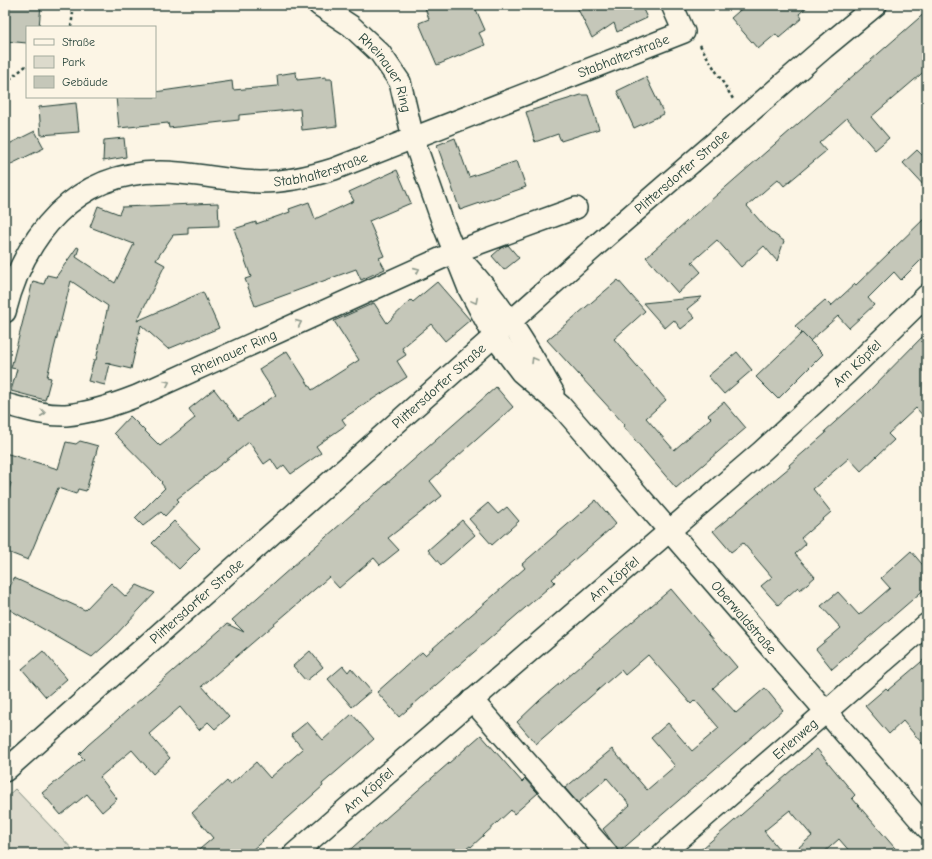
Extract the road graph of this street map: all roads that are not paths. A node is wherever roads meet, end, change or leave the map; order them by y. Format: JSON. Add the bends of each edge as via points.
{"nodes":[{"id":1,"x":319,"y":5,"type":"edge"},
{"id":2,"x":672,"y":5,"type":"edge"},
{"id":3,"x":876,"y":5,"type":"edge"},
{"id":4,"x":412,"y":138,"type":"junction"},
{"id":5,"x":576,"y":208,"type":"dead end"},
{"id":6,"x":455,"y":252,"type":"junction"},
{"id":7,"x":927,"y":295,"type":"edge"},
{"id":8,"x":5,"y":312,"type":"edge"},
{"id":9,"x":511,"y":321,"type":"junction"},
{"id":10,"x":494,"y":336,"type":"junction"},
{"id":11,"x":5,"y":404,"type":"edge"},
{"id":12,"x":561,"y":406,"type":"junction"},
{"id":13,"x":669,"y":530,"type":"junction"},
{"id":14,"x":927,"y":624,"type":"edge"},
{"id":15,"x":472,"y":700,"type":"junction"},
{"id":16,"x":825,"y":712,"type":"junction"},
{"id":17,"x":5,"y":771,"type":"edge"},
{"id":18,"x":927,"y":828,"type":"edge"},
{"id":19,"x":294,"y":854,"type":"edge"},
{"id":20,"x":607,"y":854,"type":"edge"},
{"id":21,"x":662,"y":854,"type":"edge"}],
"edges":[{"from":1,"to":4,"type":"street","name":"Rheinauer Ring","via":[[351,26],[380,53],[400,82]]},
{"from":2,"to":4,"type":"street","name":"Stabhalterstraße","via":[[684,32]]},
{"from":3,"to":9,"type":"street","name":"Plittersdorfer Straße","via":[[744,116]]},
{"from":4,"to":6,"type":"street","name":"Rheinauer Ring"},
{"from":4,"to":8,"type":"street","name":"Stabhalterstraße","via":[[334,169],[287,181],[259,182],[160,172],[136,174],[114,180],[71,202],[41,232],[17,273]]},
{"from":5,"to":6,"type":"street","name":"Rheinauer Ring"},
{"from":6,"to":9,"type":"street","name":"Rheinauer Ring","via":[[488,289]]},
{"from":6,"to":10,"type":"street","name":"Rheinauer Ring","one_way":true,"via":[[469,289]]},
{"from":11,"to":6,"type":"street","name":"Rheinauer Ring","one_way":true,"via":[[64,415],[112,406]]},
{"from":7,"to":13,"type":"street","name":"Am Köpfel","via":[[761,452]]},
{"from":9,"to":10,"type":"street","name":"Plittersdorfer Straße"},
{"from":12,"to":9,"type":"street","name":"Oberwaldstraße","one_way":true},
{"from":10,"to":12,"type":"street","name":"Oberwaldstraße","via":[[522,372]]},
{"from":10,"to":17,"type":"street","name":"Plittersdorfer Straße"},
{"from":12,"to":13,"type":"street","name":"Oberwaldstraße"},
{"from":13,"to":15,"type":"street","name":"Am Köpfel"},
{"from":13,"to":16,"type":"street","name":"Oberwaldstraße"},
{"from":14,"to":16,"type":"street","name":"Erlenweg"},
{"from":15,"to":19,"type":"street","name":"Am Köpfel"},
{"from":15,"to":20,"type":"street"},
{"from":16,"to":18,"type":"street","name":"Oberwaldstraße"},
{"from":16,"to":21,"type":"street","name":"Erlenweg"}]}
